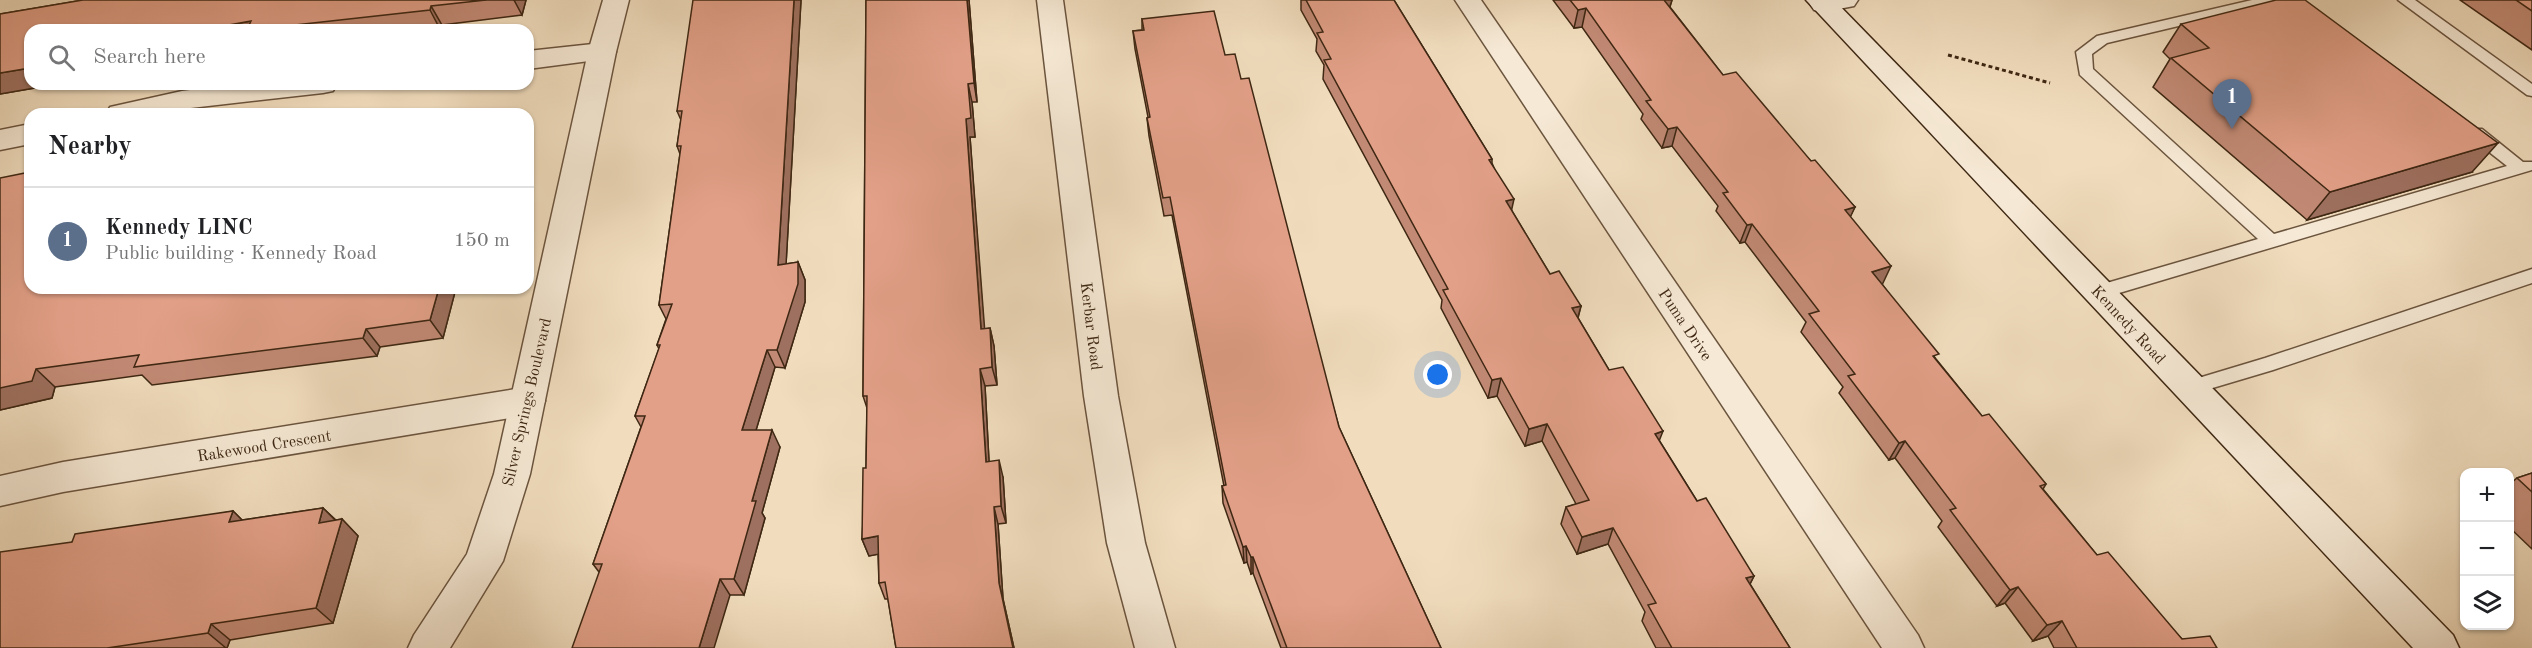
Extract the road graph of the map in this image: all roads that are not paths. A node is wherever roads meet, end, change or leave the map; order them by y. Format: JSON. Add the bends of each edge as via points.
{"nodes":[{"id":1,"x":616,"y":0,"type":"edge"},
{"id":2,"x":1468,"y":0,"type":"edge"},
{"id":3,"x":2271,"y":0,"type":"edge"},
{"id":4,"x":2405,"y":0,"type":"edge"},
{"id":5,"x":1056,"y":1,"type":"edge"},
{"id":6,"x":1829,"y":2,"type":"edge"},
{"id":7,"x":602,"y":52,"type":"junction"},
{"id":8,"x":534,"y":59,"type":"edge"},
{"id":9,"x":270,"y":90,"type":"edge"},
{"id":10,"x":2532,"y":91,"type":"edge"},
{"id":11,"x":147,"y":108,"type":"edge"},
{"id":12,"x":2464,"y":124,"type":"edge"},
{"id":13,"x":24,"y":135,"type":"edge"},
{"id":14,"x":0,"y":140,"type":"edge"},
{"id":15,"x":2526,"y":166,"type":"edge"},
{"id":16,"x":2271,"y":241,"type":"junction"},
{"id":17,"x":2532,"y":276,"type":"edge"},
{"id":18,"x":2099,"y":292,"type":"junction"},
{"id":19,"x":2190,"y":388,"type":"junction"},
{"id":20,"x":528,"y":401,"type":"junction"},
{"id":21,"x":0,"y":491,"type":"edge"},
{"id":22,"x":428,"y":648,"type":"edge"},
{"id":23,"x":1155,"y":648,"type":"edge"},
{"id":24,"x":1904,"y":648,"type":"edge"},
{"id":25,"x":2439,"y":648,"type":"edge"}],
"edges":[{"from":1,"to":7,"type":"street","name":"Silver Springs Boulevard"},
{"from":2,"to":24,"type":"street","name":"Puma Drive"},
{"from":3,"to":16,"type":"lane","via":[[2102,39],[2084,52],[2085,71]]},
{"from":4,"to":10,"type":"lane"},
{"from":5,"to":23,"type":"street","name":"Kerbar Road","via":[[1101,396],[1126,543]]},
{"from":6,"to":18,"type":"street","name":"Kennedy Road"},
{"from":7,"to":8,"type":"street"},
{"from":7,"to":20,"type":"street","name":"Silver Springs Boulevard"},
{"from":9,"to":11,"type":"street"},
{"from":12,"to":15,"type":"lane"},
{"from":13,"to":14,"type":"street"},
{"from":15,"to":16,"type":"lane"},
{"from":16,"to":18,"type":"lane"},
{"from":17,"to":19,"type":"lane"},
{"from":18,"to":19,"type":"street","name":"Kennedy Road"},
{"from":19,"to":25,"type":"street","name":"Kennedy Road"},
{"from":20,"to":21,"type":"street","name":"Rakewood Crescent","via":[[63,477]]},
{"from":20,"to":22,"type":"street","name":"Silver Springs Boulevard","via":[[512,474],[484,561]]}]}
